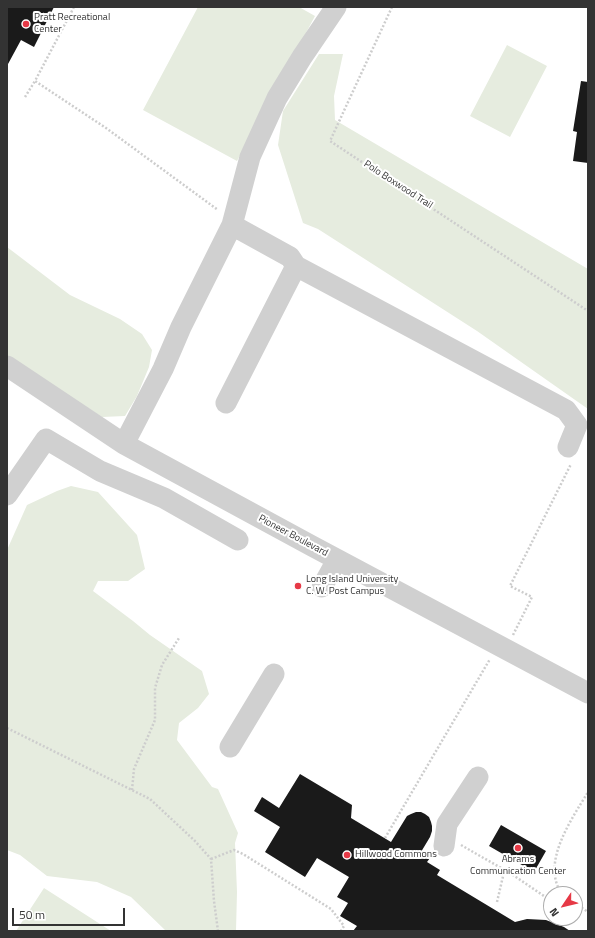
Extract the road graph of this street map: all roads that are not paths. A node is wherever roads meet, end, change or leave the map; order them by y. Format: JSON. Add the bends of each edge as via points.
{"nodes":[{"id":1,"x":336,"y":7,"type":"edge"},
{"id":2,"x":232,"y":223,"type":"junction"},
{"id":3,"x":296,"y":266,"type":"junction"},
{"id":4,"x":7,"y":366,"type":"edge"},
{"id":5,"x":226,"y":403,"type":"dead end"},
{"id":6,"x":124,"y":444,"type":"junction"},
{"id":7,"x":568,"y":447,"type":"dead end"},
{"id":8,"x":7,"y":495,"type":"edge"},
{"id":9,"x":238,"y":540,"type":"dead end"},
{"id":10,"x":337,"y":560,"type":"junction"},
{"id":11,"x":322,"y":587,"type":"dead end"},
{"id":12,"x":274,"y":674,"type":"dead end"},
{"id":13,"x":588,"y":693,"type":"edge"},
{"id":14,"x":230,"y":747,"type":"dead end"},
{"id":15,"x":478,"y":777,"type":"dead end"},
{"id":16,"x":452,"y":845,"type":"road end"}],
"edges":[{"from":1,"to":2,"type":"street","via":[[278,98],[250,157]]},
{"from":2,"to":3,"type":"street","via":[[290,257]]},
{"from":2,"to":6,"type":"street","via":[[163,369]]},
{"from":3,"to":5,"type":"street"},
{"from":3,"to":7,"type":"street","via":[[566,410],[578,425]]},
{"from":4,"to":6,"type":"street","name":"Pioneer Boulevard"},
{"from":6,"to":10,"type":"street","name":"Pioneer Boulevard"},
{"from":8,"to":9,"type":"street","via":[[46,439],[100,471],[164,498]]},
{"from":10,"to":11,"type":"street"},
{"from":10,"to":13,"type":"street","name":"Pioneer Boulevard"},
{"from":12,"to":14,"type":"street"},
{"from":15,"to":16,"type":"street","via":[[447,824]]}]}
